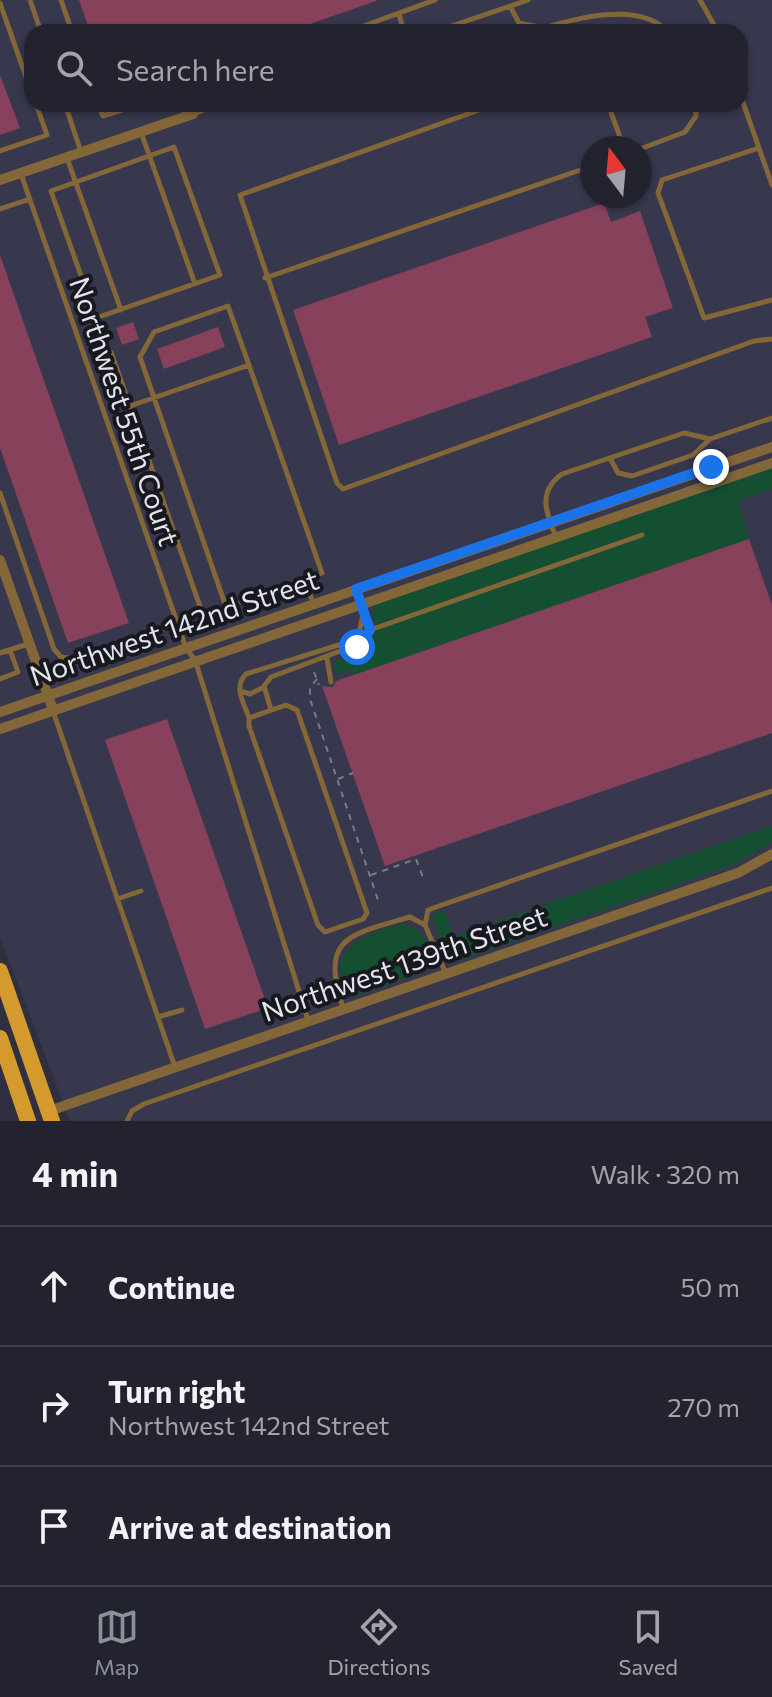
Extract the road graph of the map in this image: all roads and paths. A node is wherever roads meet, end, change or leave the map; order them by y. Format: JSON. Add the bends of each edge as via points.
{"nodes":[{"id":1,"x":30,"y":0,"type":"edge"},
{"id":2,"x":61,"y":0,"type":"edge"},
{"id":3,"x":435,"y":0,"type":"edge"},
{"id":4,"x":528,"y":0,"type":"edge"},
{"id":5,"x":700,"y":0,"type":"edge"},
{"id":6,"x":0,"y":3,"type":"edge"},
{"id":7,"x":510,"y":6,"type":"junction"},
{"id":8,"x":605,"y":6,"type":"dead end"},
{"id":9,"x":655,"y":13,"type":"dead end"},
{"id":10,"x":399,"y":14,"type":"junction"},
{"id":11,"x":463,"y":22,"type":"joint"},
{"id":12,"x":38,"y":24,"type":"edge"},
{"id":13,"x":69,"y":24,"type":"edge"},
{"id":14,"x":370,"y":24,"type":"edge"},
{"id":15,"x":402,"y":24,"type":"edge"},
{"id":16,"x":457,"y":24,"type":"edge"},
{"id":17,"x":526,"y":24,"type":"edge"},
{"id":18,"x":554,"y":24,"type":"edge"},
{"id":19,"x":663,"y":24,"type":"edge"},
{"id":20,"x":714,"y":24,"type":"edge"},
{"id":21,"x":24,"y":71,"type":"edge"},
{"id":22,"x":39,"y":112,"type":"edge"},
{"id":23,"x":68,"y":112,"type":"edge"},
{"id":24,"x":185,"y":112,"type":"edge"},
{"id":25,"x":473,"y":112,"type":"edge"},
{"id":26,"x":611,"y":112,"type":"edge"},
{"id":27,"x":696,"y":112,"type":"edge"},
{"id":28,"x":746,"y":112,"type":"edge"},
{"id":29,"x":141,"y":132,"type":"junction"},
{"id":30,"x":620,"y":136,"type":"edge"},
{"id":31,"x":652,"y":144,"type":"edge"},
{"id":32,"x":759,"y":148,"type":"junction"},
{"id":33,"x":0,"y":151,"type":"edge"},
{"id":34,"x":81,"y":152,"type":"junction"},
{"id":35,"x":150,"y":156,"type":"junction"},
{"id":36,"x":66,"y":157,"type":"junction"},
{"id":37,"x":580,"y":170,"type":"edge"},
{"id":38,"x":21,"y":173,"type":"junction"},
{"id":39,"x":0,"y":180,"type":"edge"},
{"id":40,"x":75,"y":182,"type":"junction"},
{"id":41,"x":772,"y":185,"type":"edge"},
{"id":42,"x":30,"y":199,"type":"junction"},
{"id":43,"x":0,"y":209,"type":"edge"},
{"id":44,"x":265,"y":278,"type":"junction"},
{"id":45,"x":195,"y":284,"type":"junction"},
{"id":46,"x":772,"y":300,"type":"edge"},
{"id":47,"x":121,"y":310,"type":"junction"},
{"id":48,"x":772,"y":339,"type":"edge"},
{"id":49,"x":111,"y":352,"type":"dead end"},
{"id":50,"x":249,"y":365,"type":"junction"},
{"id":51,"x":154,"y":398,"type":"junction"},
{"id":52,"x":130,"y":406,"type":"junction"},
{"id":53,"x":772,"y":418,"type":"edge"},
{"id":54,"x":710,"y":439,"type":"junction"},
{"id":55,"x":772,"y":447,"type":"edge"},
{"id":56,"x":610,"y":458,"type":"junction"},
{"id":57,"x":772,"y":463,"type":"edge"},
{"id":58,"x":0,"y":493,"type":"edge"},
{"id":59,"x":550,"y":522,"type":"junction"},
{"id":60,"x":642,"y":535,"type":"dead end"},
{"id":61,"x":556,"y":537,"type":"junction"},
{"id":62,"x":0,"y":562,"type":"edge"},
{"id":63,"x":305,"y":580,"type":"junction"},
{"id":64,"x":356,"y":589,"type":"junction"},
{"id":65,"x":314,"y":603,"type":"junction"},
{"id":66,"x":226,"y":607,"type":"junction"},
{"id":67,"x":363,"y":607,"type":"junction"},
{"id":68,"x":178,"y":624,"type":"junction"},
{"id":69,"x":370,"y":630,"type":"junction"},
{"id":70,"x":29,"y":644,"type":"junction"},
{"id":71,"x":186,"y":648,"type":"junction"},
{"id":72,"x":10,"y":650,"type":"junction"},
{"id":73,"x":0,"y":653,"type":"edge"},
{"id":74,"x":327,"y":658,"type":"junction"},
{"id":75,"x":195,"y":660,"type":"junction"},
{"id":76,"x":314,"y":672,"type":"dead end"},
{"id":77,"x":0,"y":679,"type":"edge"},
{"id":78,"x":317,"y":679,"type":"junction"},
{"id":79,"x":331,"y":682,"type":"dead end"},
{"id":80,"x":319,"y":685,"type":"dead end"},
{"id":81,"x":264,"y":686,"type":"junction"},
{"id":82,"x":239,"y":691,"type":"junction"},
{"id":83,"x":47,"y":695,"type":"junction"},
{"id":84,"x":53,"y":710,"type":"junction"},
{"id":85,"x":271,"y":710,"type":"junction"},
{"id":86,"x":0,"y":712,"type":"edge"},
{"id":87,"x":249,"y":718,"type":"junction"},
{"id":88,"x":0,"y":729,"type":"edge"},
{"id":89,"x":353,"y":773,"type":"dead end"},
{"id":90,"x":337,"y":779,"type":"junction"},
{"id":91,"x":772,"y":791,"type":"edge"},
{"id":92,"x":772,"y":854,"type":"edge"},
{"id":93,"x":370,"y":875,"type":"junction"},
{"id":94,"x":424,"y":880,"type":"dead end"},
{"id":95,"x":772,"y":888,"type":"edge"},
{"id":96,"x":141,"y":891,"type":"dead end"},
{"id":97,"x":117,"y":899,"type":"junction"},
{"id":98,"x":379,"y":903,"type":"dead end"},
{"id":99,"x":428,"y":910,"type":"junction"},
{"id":100,"x":410,"y":917,"type":"junction"},
{"id":101,"x":425,"y":925,"type":"junction"},
{"id":102,"x":0,"y":971,"type":"edge"},
{"id":103,"x":446,"y":974,"type":"junction"},
{"id":104,"x":343,"y":1009,"type":"junction"},
{"id":105,"x":182,"y":1010,"type":"dead end"},
{"id":106,"x":158,"y":1017,"type":"junction"},
{"id":107,"x":309,"y":1021,"type":"junction"},
{"id":108,"x":0,"y":1038,"type":"edge"},
{"id":109,"x":175,"y":1067,"type":"junction"},
{"id":110,"x":50,"y":1116,"type":"edge"},
{"id":111,"x":28,"y":1121,"type":"edge"},
{"id":112,"x":127,"y":1121,"type":"edge"}],
"edges":[{"from":1,"to":12,"type":"lane"},
{"from":2,"to":13,"type":"lane"},
{"from":3,"to":10,"type":"lane"},
{"from":4,"to":7,"type":"lane"},
{"from":5,"to":20,"type":"lane"},
{"from":6,"to":21,"type":"lane"},
{"from":7,"to":11,"type":"lane"},
{"from":7,"to":17,"type":"lane","via":[[519,23]]},
{"from":8,"to":18,"type":"lane"},
{"from":9,"to":19,"type":"lane"},
{"from":10,"to":14,"type":"lane"},
{"from":10,"to":15,"type":"lane"},
{"from":11,"to":16,"type":"lane"},
{"from":22,"to":33,"type":"lane","via":[[47,135]]},
{"from":23,"to":34,"type":"lane"},
{"from":24,"to":29,"type":"street"},
{"from":25,"to":44,"type":"lane","via":[[245,191],[239,202]]},
{"from":26,"to":30,"type":"lane"},
{"from":27,"to":31,"type":"lane","via":[[685,132]]},
{"from":28,"to":32,"type":"lane"},
{"from":29,"to":34,"type":"street"},
{"from":29,"to":35,"type":"lane"},
{"from":32,"to":41,"type":"lane"},
{"from":32,"to":46,"type":"lane","via":[[662,180],[658,193],[704,318]]},
{"from":34,"to":36,"type":"street"},
{"from":35,"to":40,"type":"lane"},
{"from":35,"to":45,"type":"lane"},
{"from":35,"to":45,"type":"lane","via":[[174,147],[220,275]]},
{"from":36,"to":38,"type":"street"},
{"from":36,"to":40,"type":"lane"},
{"from":37,"to":44,"type":"lane"},
{"from":38,"to":39,"type":"street"},
{"from":38,"to":42,"type":"lane","name":"Northwest 55th Court"},
{"from":40,"to":47,"type":"lane"},
{"from":40,"to":47,"type":"lane","via":[[51,191],[96,318]]},
{"from":42,"to":43,"type":"lane"},
{"from":42,"to":68,"type":"lane","name":"Northwest 55th Court"},
{"from":44,"to":48,"type":"lane","via":[[343,489],[754,341]]},
{"from":45,"to":47,"type":"lane"},
{"from":49,"to":52,"type":"lane"},
{"from":50,"to":51,"type":"lane"},
{"from":50,"to":51,"type":"lane","via":[[228,306],[168,326],[154,332],[141,351]]},
{"from":50,"to":63,"type":"lane","via":[[322,573]]},
{"from":51,"to":52,"type":"lane"},
{"from":51,"to":66,"type":"lane"},
{"from":52,"to":66,"type":"lane","via":[[203,615]]},
{"from":53,"to":54,"type":"lane"},
{"from":54,"to":56,"type":"lane","via":[[684,433]]},
{"from":54,"to":56,"type":"lane","via":[[693,455],[632,476],[618,473]]},
{"from":55,"to":59,"type":"street","name":"Northwest 142nd Street"},
{"from":56,"to":59,"type":"lane","via":[[550,483],[545,502]]},
{"from":57,"to":61,"type":"street","name":"Northwest 142nd Street"},
{"from":58,"to":68,"type":"lane","via":[[61,657],[74,659]]},
{"from":59,"to":61,"type":"lane"},
{"from":59,"to":64,"type":"street","name":"Northwest 142nd Street"},
{"from":60,"to":69,"type":"lane"},
{"from":61,"to":67,"type":"street","name":"Northwest 142nd Street"},
{"from":62,"to":70,"type":"street"},
{"from":63,"to":65,"type":"lane"},
{"from":63,"to":66,"type":"lane"},
{"from":64,"to":65,"type":"street","name":"Northwest 142nd Street"},
{"from":64,"to":67,"type":"lane"},
{"from":65,"to":71,"type":"street","name":"Northwest 142nd Street"},
{"from":67,"to":69,"type":"lane"},
{"from":67,"to":75,"type":"street","name":"Northwest 142nd Street"},
{"from":67,"to":82,"type":"lane","via":[[359,633],[353,638],[246,674]]},
{"from":68,"to":71,"type":"lane","name":"Northwest 55th Court"},
{"from":69,"to":74,"type":"lane","via":[[357,647]]},
{"from":70,"to":72,"type":"lane"},
{"from":70,"to":83,"type":"street"},
{"from":71,"to":75,"type":"lane","name":"Northwest 55th Court"},
{"from":71,"to":83,"type":"street","name":"Northwest 142nd Street"},
{"from":72,"to":73,"type":"lane"},
{"from":72,"to":77,"type":"lane","via":[[18,672]]},
{"from":74,"to":79,"type":"lane"},
{"from":74,"to":81,"type":"lane","via":[[271,677]]},
{"from":75,"to":84,"type":"street","name":"Northwest 142nd Street"},
{"from":75,"to":107,"type":"lane","name":"Northwest 55th Court"},
{"from":76,"to":78,"type":"path"},
{"from":78,"to":80,"type":"path"},
{"from":78,"to":90,"type":"path","via":[[310,699]]},
{"from":81,"to":82,"type":"lane","via":[[250,694]]},
{"from":81,"to":85,"type":"lane"},
{"from":82,"to":87,"type":"lane"},
{"from":83,"to":84,"type":"street"},
{"from":83,"to":86,"type":"street","name":"Northwest 142nd Street"},
{"from":84,"to":88,"type":"street","name":"Northwest 142nd Street"},
{"from":84,"to":97,"type":"lane"},
{"from":85,"to":87,"type":"lane"},
{"from":85,"to":87,"type":"lane","via":[[296,707],[366,908],[363,919],[325,932],[318,925]]},
{"from":89,"to":90,"type":"path"},
{"from":90,"to":93,"type":"path"},
{"from":91,"to":99,"type":"lane"},
{"from":92,"to":103,"type":"street","name":"Northwest 139th Street","via":[[738,873]]},
{"from":93,"to":94,"type":"path","via":[[416,859]]},
{"from":93,"to":98,"type":"path"},
{"from":95,"to":112,"type":"lane","via":[[140,1105]]},
{"from":96,"to":97,"type":"lane"},
{"from":97,"to":106,"type":"lane"},
{"from":99,"to":100,"type":"lane"},
{"from":99,"to":101,"type":"lane"},
{"from":100,"to":101,"type":"lane"},
{"from":100,"to":104,"type":"lane","via":[[360,935],[336,951],[333,973]]},
{"from":101,"to":103,"type":"lane"},
{"from":102,"to":110,"type":"main road"},
{"from":103,"to":104,"type":"street","name":"Northwest 139th Street"},
{"from":104,"to":107,"type":"street","name":"Northwest 139th Street"},
{"from":105,"to":106,"type":"lane"},
{"from":106,"to":109,"type":"lane"},
{"from":107,"to":109,"type":"street","name":"Northwest 139th Street"},
{"from":108,"to":111,"type":"main road"},
{"from":109,"to":110,"type":"street","name":"Northwest 139th Street"}]}
